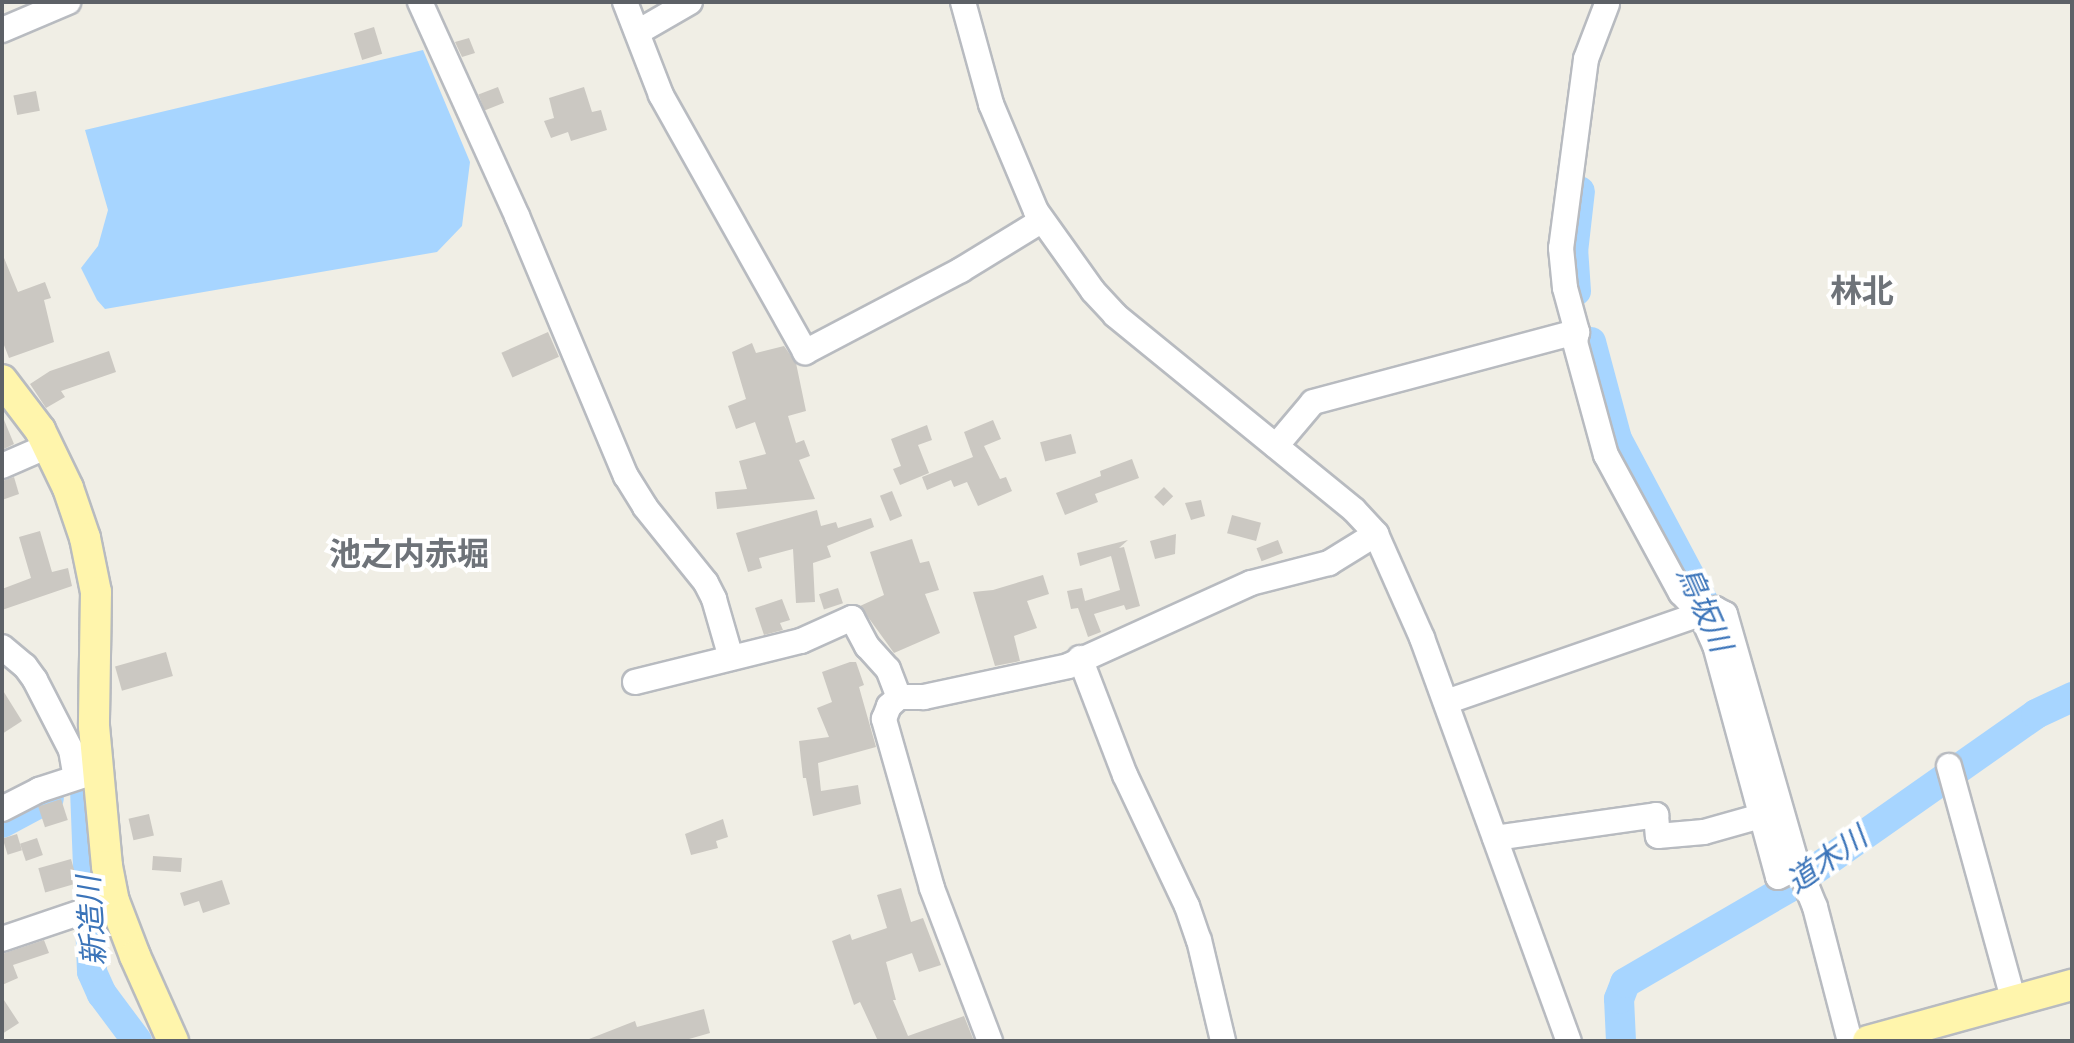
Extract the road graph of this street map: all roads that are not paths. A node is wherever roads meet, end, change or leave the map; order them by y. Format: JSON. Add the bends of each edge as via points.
{"nodes":[{"id":1,"x":68,"y":2,"type":"edge"},
{"id":2,"x":420,"y":2,"type":"edge"},
{"id":3,"x":625,"y":2,"type":"edge"},
{"id":4,"x":690,"y":2,"type":"edge"},
{"id":5,"x":963,"y":2,"type":"edge"},
{"id":6,"x":1607,"y":4,"type":"dead end"},
{"id":7,"x":2,"y":30,"type":"edge"},
{"id":8,"x":638,"y":32,"type":"junction"},
{"id":9,"x":1041,"y":221,"type":"junction"},
{"id":10,"x":1577,"y":332,"type":"junction"},
{"id":11,"x":4,"y":385,"type":"edge"},
{"id":12,"x":48,"y":446,"type":"junction"},
{"id":13,"x":1276,"y":446,"type":"junction"},
{"id":14,"x":2,"y":466,"type":"edge"},
{"id":15,"x":1376,"y":534,"type":"junction"},
{"id":16,"x":1707,"y":612,"type":"junction"},
{"id":17,"x":2,"y":647,"type":"edge"},
{"id":18,"x":731,"y":658,"type":"junction"},
{"id":19,"x":1080,"y":658,"type":"junction"},
{"id":20,"x":635,"y":682,"type":"dead end"},
{"id":21,"x":899,"y":697,"type":"junction"},
{"id":22,"x":1446,"y":702,"type":"junction"},
{"id":23,"x":87,"y":774,"type":"junction"},
{"id":24,"x":1952,"y":775,"type":"dead end"},
{"id":25,"x":2,"y":809,"type":"edge"},
{"id":26,"x":1761,"y":816,"type":"junction"},
{"id":27,"x":1495,"y":838,"type":"junction"},
{"id":28,"x":1795,"y":874,"type":"junction"},
{"id":29,"x":114,"y":901,"type":"junction"},
{"id":30,"x":2,"y":939,"type":"edge"},
{"id":31,"x":2072,"y":985,"type":"edge"},
{"id":32,"x":2014,"y":1002,"type":"junction"},
{"id":33,"x":173,"y":1041,"type":"edge"},
{"id":34,"x":990,"y":1041,"type":"edge"},
{"id":35,"x":1223,"y":1041,"type":"edge"},
{"id":36,"x":1569,"y":1041,"type":"edge"},
{"id":37,"x":1850,"y":1041,"type":"edge"},
{"id":38,"x":1868,"y":1041,"type":"edge"}],
"edges":[{"from":1,"to":7,"type":"street"},
{"from":2,"to":18,"type":"street","via":[[626,476],[706,583]]},
{"from":3,"to":8,"type":"street"},
{"from":4,"to":8,"type":"street"},
{"from":5,"to":9,"type":"street","via":[[991,104]]},
{"from":6,"to":10,"type":"street","via":[[1586,59],[1561,248]]},
{"from":8,"to":9,"type":"street","via":[[661,95],[696,163],[805,352],[961,270]]},
{"from":9,"to":13,"type":"street","via":[[1115,315]]},
{"from":10,"to":13,"type":"street","via":[[1313,402]]},
{"from":10,"to":16,"type":"street","via":[[1575,342],[1606,455],[1681,593]]},
{"from":11,"to":12,"type":"main road"},
{"from":12,"to":14,"type":"street"},
{"from":12,"to":23,"type":"main road","via":[[77,511],[96,592],[94,726]]},
{"from":13,"to":15,"type":"street"},
{"from":15,"to":19,"type":"street","via":[[1329,563],[1251,583]]},
{"from":15,"to":22,"type":"street"},
{"from":16,"to":22,"type":"street"},
{"from":16,"to":26,"type":"street"},
{"from":16,"to":28,"type":"street","via":[[1725,614]]},
{"from":17,"to":23,"type":"street","via":[[35,680]]},
{"from":18,"to":20,"type":"street"},
{"from":18,"to":21,"type":"street","via":[[801,641],[852,618],[888,669]]},
{"from":19,"to":21,"type":"street","via":[[1011,680]]},
{"from":19,"to":35,"type":"street","via":[[1125,775],[1187,906]]},
{"from":21,"to":34,"type":"street","via":[[884,719],[932,888]]},
{"from":22,"to":27,"type":"street"},
{"from":23,"to":25,"type":"street"},
{"from":23,"to":29,"type":"main road"},
{"from":24,"to":32,"type":"street"},
{"from":26,"to":27,"type":"street","via":[[1704,832],[1658,836],[1656,815]]},
{"from":26,"to":28,"type":"street"},
{"from":27,"to":36,"type":"street"},
{"from":28,"to":37,"type":"street"},
{"from":29,"to":30,"type":"street"},
{"from":29,"to":33,"type":"main road"},
{"from":31,"to":32,"type":"main road"},
{"from":32,"to":38,"type":"main road"}]}
